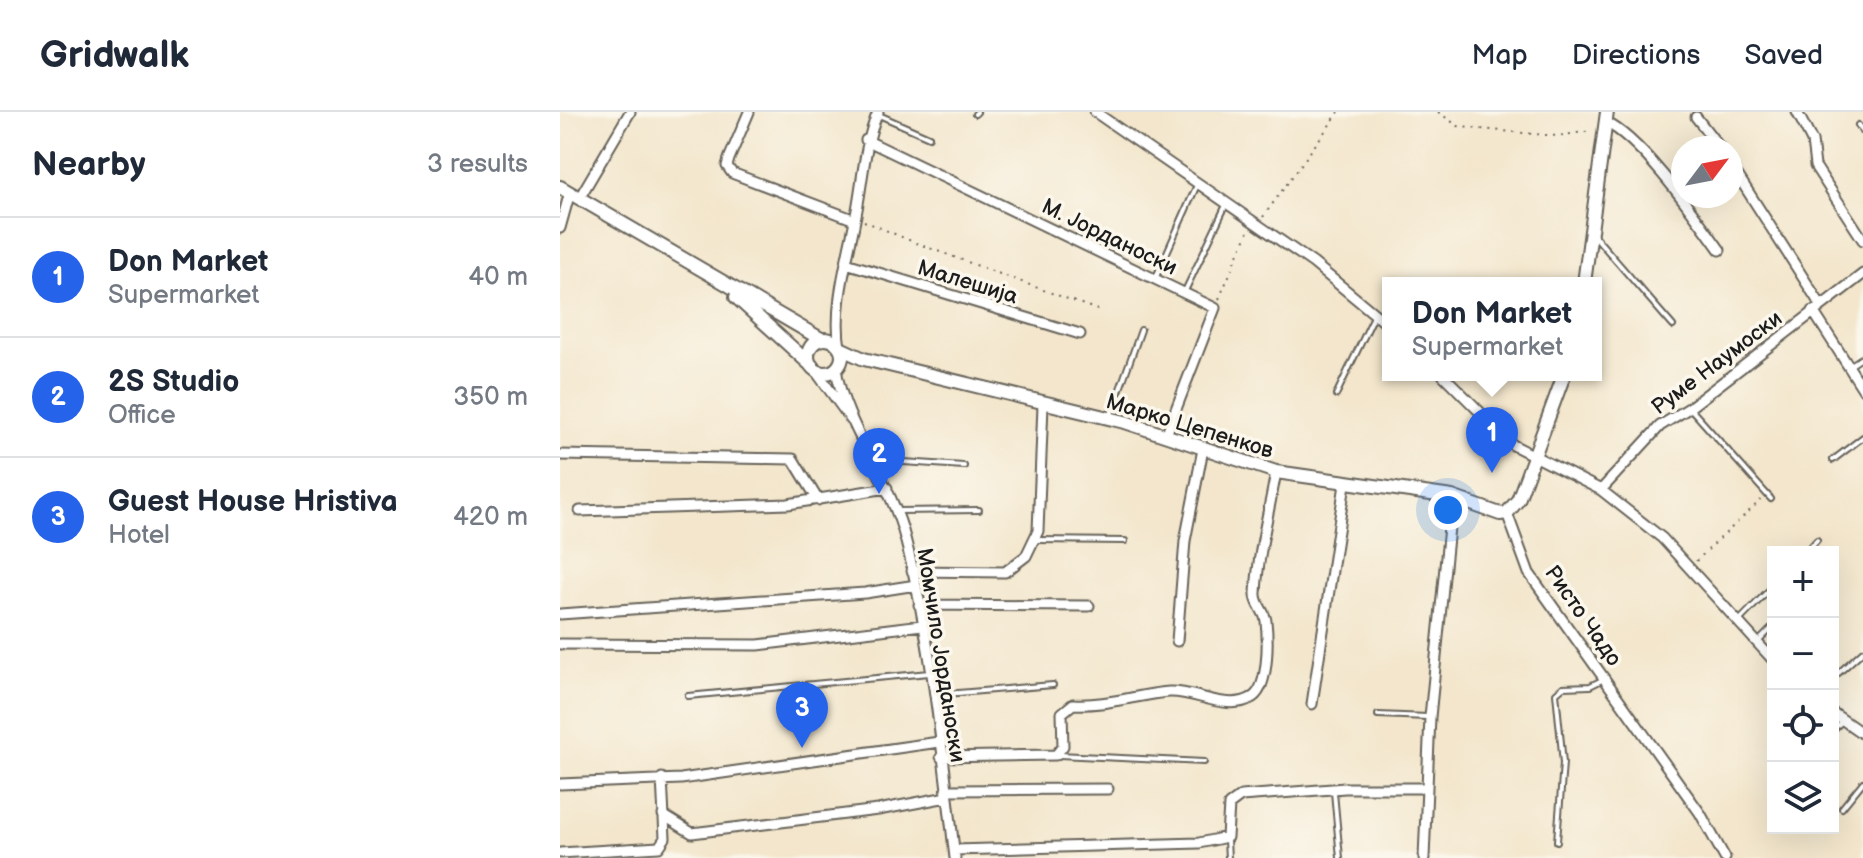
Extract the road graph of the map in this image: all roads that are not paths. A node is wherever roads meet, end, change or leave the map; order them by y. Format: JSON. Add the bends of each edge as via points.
{"nodes":[{"id":1,"x":630,"y":112,"type":"edge"},
{"id":2,"x":749,"y":112,"type":"edge"},
{"id":3,"x":1095,"y":112,"type":"edge"},
{"id":4,"x":1797,"y":112,"type":"edge"},
{"id":5,"x":876,"y":113,"type":"edge"},
{"id":6,"x":1696,"y":117,"type":"dead end"},
{"id":7,"x":1605,"y":121,"type":"edge"},
{"id":8,"x":1858,"y":125,"type":"dead end"},
{"id":9,"x":1863,"y":132,"type":"edge"},
{"id":10,"x":1711,"y":136,"type":"edge"},
{"id":11,"x":929,"y":137,"type":"dead end"},
{"id":12,"x":866,"y":140,"type":"junction"},
{"id":13,"x":1197,"y":185,"type":"junction"},
{"id":14,"x":1743,"y":185,"type":"edge"},
{"id":15,"x":570,"y":192,"type":"edge"},
{"id":16,"x":1226,"y":205,"type":"junction"},
{"id":17,"x":856,"y":218,"type":"junction"},
{"id":18,"x":560,"y":228,"type":"edge"},
{"id":19,"x":1590,"y":232,"type":"junction"},
{"id":20,"x":1863,"y":240,"type":"edge"},
{"id":21,"x":1720,"y":250,"type":"dead end"},
{"id":22,"x":846,"y":263,"type":"junction"},
{"id":23,"x":1863,"y":274,"type":"edge"},
{"id":24,"x":712,"y":276,"type":"junction"},
{"id":25,"x":1156,"y":277,"type":"junction"},
{"id":26,"x":1585,"y":277,"type":"edge"},
{"id":27,"x":1184,"y":293,"type":"junction"},
{"id":28,"x":1817,"y":308,"type":"junction"},
{"id":29,"x":1375,"y":313,"type":"junction"},
{"id":30,"x":1382,"y":319,"type":"edge"},
{"id":31,"x":1673,"y":326,"type":"dead end"},
{"id":32,"x":837,"y":328,"type":"junction"},
{"id":33,"x":1141,"y":330,"type":"dead end"},
{"id":34,"x":1080,"y":334,"type":"dead end"},
{"id":35,"x":824,"y":339,"type":"junction"},
{"id":36,"x":840,"y":348,"type":"junction"},
{"id":37,"x":1863,"y":357,"type":"edge"},
{"id":38,"x":864,"y":359,"type":"junction"},
{"id":39,"x":812,"y":366,"type":"junction"},
{"id":40,"x":838,"y":366,"type":"junction"},
{"id":41,"x":1849,"y":367,"type":"junction"},
{"id":42,"x":1449,"y":381,"type":"edge"},
{"id":43,"x":1562,"y":381,"type":"edge"},
{"id":44,"x":1863,"y":389,"type":"edge"},
{"id":45,"x":1336,"y":395,"type":"dead end"},
{"id":46,"x":1043,"y":405,"type":"junction"},
{"id":47,"x":1689,"y":408,"type":"junction"},
{"id":48,"x":1110,"y":419,"type":"junction"},
{"id":49,"x":857,"y":427,"type":"junction"},
{"id":50,"x":1166,"y":435,"type":"junction"},
{"id":51,"x":1863,"y":437,"type":"edge"},
{"id":52,"x":1203,"y":449,"type":"junction"},
{"id":53,"x":560,"y":455,"type":"edge"},
{"id":54,"x":1532,"y":458,"type":"junction"},
{"id":55,"x":1833,"y":460,"type":"dead end"},
{"id":56,"x":877,"y":466,"type":"junction"},
{"id":57,"x":964,"y":466,"type":"dead end"},
{"id":58,"x":1276,"y":472,"type":"junction"},
{"id":59,"x":1345,"y":484,"type":"junction"},
{"id":60,"x":887,"y":488,"type":"junction"},
{"id":61,"x":1601,"y":490,"type":"junction"},
{"id":62,"x":1452,"y":497,"type":"junction"},
{"id":63,"x":1769,"y":497,"type":"road end"},
{"id":64,"x":818,"y":500,"type":"junction"},
{"id":65,"x":979,"y":510,"type":"dead end"},
{"id":66,"x":580,"y":511,"type":"dead end"},
{"id":67,"x":896,"y":511,"type":"junction"},
{"id":68,"x":1507,"y":513,"type":"junction"},
{"id":69,"x":1037,"y":540,"type":"junction"},
{"id":70,"x":1817,"y":540,"type":"dead end"},
{"id":71,"x":1125,"y":541,"type":"dead end"},
{"id":72,"x":1812,"y":546,"type":"edge"},
{"id":73,"x":912,"y":571,"type":"junction"},
{"id":74,"x":916,"y":585,"type":"junction"},
{"id":75,"x":1767,"y":592,"type":"edge"},
{"id":76,"x":919,"y":605,"type":"junction"},
{"id":77,"x":1089,"y":606,"type":"dead end"},
{"id":78,"x":560,"y":614,"type":"edge"},
{"id":79,"x":1738,"y":622,"type":"junction"},
{"id":80,"x":922,"y":625,"type":"junction"},
{"id":81,"x":1767,"y":633,"type":"edge"},
{"id":82,"x":1177,"y":641,"type":"dead end"},
{"id":83,"x":1757,"y":642,"type":"junction"},
{"id":84,"x":560,"y":644,"type":"edge"},
{"id":85,"x":1863,"y":651,"type":"edge"},
{"id":86,"x":1767,"y":653,"type":"edge"},
{"id":87,"x":929,"y":673,"type":"junction"},
{"id":88,"x":1839,"y":673,"type":"edge"},
{"id":89,"x":1604,"y":679,"type":"junction"},
{"id":90,"x":1053,"y":685,"type":"dead end"},
{"id":91,"x":932,"y":695,"type":"junction"},
{"id":92,"x":688,"y":696,"type":"dead end"},
{"id":93,"x":1312,"y":704,"type":"dead end"},
{"id":94,"x":1378,"y":715,"type":"dead end"},
{"id":95,"x":1430,"y":717,"type":"junction"},
{"id":96,"x":1839,"y":717,"type":"edge"},
{"id":97,"x":1843,"y":720,"type":"junction"},
{"id":98,"x":1839,"y":724,"type":"edge"},
{"id":99,"x":1863,"y":734,"type":"edge"},
{"id":100,"x":939,"y":742,"type":"junction"},
{"id":101,"x":1056,"y":755,"type":"junction"},
{"id":102,"x":941,"y":757,"type":"junction"},
{"id":103,"x":1204,"y":762,"type":"dead end"},
{"id":104,"x":662,"y":778,"type":"junction"},
{"id":105,"x":1863,"y":782,"type":"edge"},
{"id":106,"x":560,"y":784,"type":"edge"},
{"id":107,"x":1425,"y":788,"type":"junction"},
{"id":108,"x":1108,"y":789,"type":"dead end"},
{"id":109,"x":1334,"y":792,"type":"junction"},
{"id":110,"x":946,"y":794,"type":"junction"},
{"id":111,"x":1842,"y":808,"type":"dead end"},
{"id":112,"x":663,"y":815,"type":"junction"},
{"id":113,"x":1227,"y":837,"type":"junction"},
{"id":114,"x":1557,"y":841,"type":"dead end"},
{"id":115,"x":560,"y":853,"type":"edge"},
{"id":116,"x":954,"y":854,"type":"edge"},
{"id":117,"x":1228,"y":858,"type":"edge"},
{"id":118,"x":1340,"y":858,"type":"edge"},
{"id":119,"x":1424,"y":858,"type":"edge"},
{"id":120,"x":1725,"y":858,"type":"edge"}],
"edges":[{"from":1,"to":15,"type":"street"},
{"from":2,"to":17,"type":"street","via":[[727,166],[732,173]]},
{"from":3,"to":13,"type":"street"},
{"from":4,"to":20,"type":"street","via":[[1812,141],[1815,166]]},
{"from":5,"to":11,"type":"lane"},
{"from":5,"to":12,"type":"street"},
{"from":6,"to":10,"type":"street"},
{"from":7,"to":19,"type":"street"},
{"from":7,"to":21,"type":"street","via":[[1653,167]]},
{"from":8,"to":9,"type":"lane"},
{"from":12,"to":17,"type":"street"},
{"from":12,"to":25,"type":"street","name":"М. Јорданоски"},
{"from":13,"to":16,"type":"street"},
{"from":13,"to":25,"type":"lane"},
{"from":14,"to":28,"type":"street"},
{"from":15,"to":18,"type":"street"},
{"from":15,"to":24,"type":"street"},
{"from":16,"to":27,"type":"lane"},
{"from":16,"to":29,"type":"street","via":[[1313,263]]},
{"from":17,"to":22,"type":"street"},
{"from":19,"to":26,"type":"street"},
{"from":19,"to":31,"type":"lane"},
{"from":22,"to":32,"type":"street"},
{"from":22,"to":34,"type":"street","name":"Малешија"},
{"from":23,"to":28,"type":"street","name":"Руме Наумоски"},
{"from":24,"to":35,"type":"street"},
{"from":24,"to":39,"type":"street"},
{"from":25,"to":27,"type":"street","name":"М. Јорданоски"},
{"from":27,"to":50,"type":"street","name":"М. Јорданоски","via":[[1215,308]]},
{"from":28,"to":41,"type":"street"},
{"from":28,"to":47,"type":"street","name":"Руме Наумоски"},
{"from":29,"to":30,"type":"street"},
{"from":29,"to":45,"type":"lane"},
{"from":32,"to":35,"type":"street"},
{"from":32,"to":36,"type":"street"},
{"from":33,"to":48,"type":"lane"},
{"from":35,"to":36,"type":"street"},
{"from":35,"to":39,"type":"street","via":[[809,350]]},
{"from":36,"to":38,"type":"street","name":"Марко Цепенков"},
{"from":36,"to":40,"type":"street"},
{"from":37,"to":41,"type":"lane"},
{"from":38,"to":40,"type":"street"},
{"from":38,"to":46,"type":"street","name":"Марко Цепенков"},
{"from":39,"to":40,"type":"street","via":[[821,372]]},
{"from":39,"to":49,"type":"street"},
{"from":40,"to":49,"type":"street","via":[[840,387]]},
{"from":41,"to":44,"type":"street"},
{"from":42,"to":54,"type":"street"},
{"from":43,"to":54,"type":"street"},
{"from":46,"to":48,"type":"street","name":"Марко Цепенков"},
{"from":46,"to":69,"type":"street"},
{"from":47,"to":61,"type":"street","name":"Руме Наумоски","via":[[1660,426]]},
{"from":47,"to":63,"type":"lane"},
{"from":48,"to":50,"type":"street","name":"Марко Цепенков"},
{"from":49,"to":56,"type":"street","name":"Момчило Јорданоски"},
{"from":50,"to":52,"type":"street","name":"Марко Цепенков"},
{"from":51,"to":55,"type":"lane"},
{"from":52,"to":58,"type":"street","name":"Марко Цепенков"},
{"from":52,"to":82,"type":"street","via":[[1185,541]]},
{"from":53,"to":64,"type":"street","via":[[793,459]]},
{"from":54,"to":61,"type":"street"},
{"from":54,"to":68,"type":"street","via":[[1518,500]]},
{"from":56,"to":57,"type":"lane","via":[[888,461]]},
{"from":56,"to":60,"type":"street","name":"Момчило Јорданоски"},
{"from":58,"to":59,"type":"street","name":"Марко Цепенков"},
{"from":58,"to":101,"type":"street","via":[[1256,594],[1266,618],[1258,692],[1245,700],[1206,700],[1172,692],[1098,706],[1069,705],[1062,713],[1063,750]]},
{"from":59,"to":62,"type":"street","name":"Марко Цепенков"},
{"from":59,"to":93,"type":"street"},
{"from":60,"to":64,"type":"street"},
{"from":60,"to":67,"type":"street","name":"Момчило Јорданоски"},
{"from":61,"to":79,"type":"street","via":[[1662,538]]},
{"from":62,"to":68,"type":"street","name":"Марко Цепенков"},
{"from":62,"to":95,"type":"street"},
{"from":64,"to":66,"type":"street"},
{"from":65,"to":67,"type":"lane"},
{"from":67,"to":73,"type":"street","name":"Момчило Јорданоски"},
{"from":68,"to":89,"type":"street","name":"Ристо Чадо","via":[[1529,573]]},
{"from":69,"to":71,"type":"lane"},
{"from":69,"to":73,"type":"street","via":[[1019,564],[1005,572]]},
{"from":70,"to":72,"type":"lane"},
{"from":73,"to":74,"type":"street","name":"Момчило Јорданоски"},
{"from":74,"to":76,"type":"street","name":"Момчило Јорданоски"},
{"from":74,"to":78,"type":"street"},
{"from":75,"to":79,"type":"lane"},
{"from":76,"to":77,"type":"street"},
{"from":76,"to":80,"type":"street","name":"Момчило Јорданоски"},
{"from":79,"to":83,"type":"street"},
{"from":80,"to":84,"type":"street","via":[[758,645]]},
{"from":80,"to":87,"type":"street","name":"Момчило Јорданоски"},
{"from":81,"to":83,"type":"lane"},
{"from":83,"to":86,"type":"street"},
{"from":85,"to":88,"type":"lane"},
{"from":87,"to":91,"type":"street","name":"Момчило Јорданоски"},
{"from":87,"to":92,"type":"lane"},
{"from":89,"to":114,"type":"lane","via":[[1556,693],[1563,763]]},
{"from":89,"to":120,"type":"street","name":"Ристо Чадо","via":[[1700,813]]},
{"from":90,"to":91,"type":"lane"},
{"from":91,"to":100,"type":"street","name":"Момчило Јорданоски"},
{"from":94,"to":95,"type":"lane"},
{"from":95,"to":107,"type":"street"},
{"from":96,"to":97,"type":"street"},
{"from":97,"to":98,"type":"lane"},
{"from":97,"to":99,"type":"street"},
{"from":100,"to":102,"type":"street","name":"Момчило Јорданоски"},
{"from":100,"to":104,"type":"street"},
{"from":101,"to":102,"type":"street"},
{"from":101,"to":103,"type":"lane"},
{"from":102,"to":110,"type":"street","name":"Момчило Јорданоски"},
{"from":104,"to":106,"type":"street"},
{"from":104,"to":112,"type":"street"},
{"from":105,"to":111,"type":"lane"},
{"from":107,"to":109,"type":"street"},
{"from":107,"to":119,"type":"street"},
{"from":108,"to":110,"type":"street"},
{"from":109,"to":113,"type":"street","via":[[1241,796],[1229,805]]},
{"from":109,"to":118,"type":"lane"},
{"from":110,"to":112,"type":"street","via":[[878,810],[692,833]]},
{"from":110,"to":116,"type":"street","name":"Момчило Јорданоски"},
{"from":112,"to":115,"type":"street","via":[[665,838],[659,847]]},
{"from":113,"to":116,"type":"street","name":"Момчило Јорданоски","via":[[1199,843]]},
{"from":113,"to":117,"type":"lane"}]}
